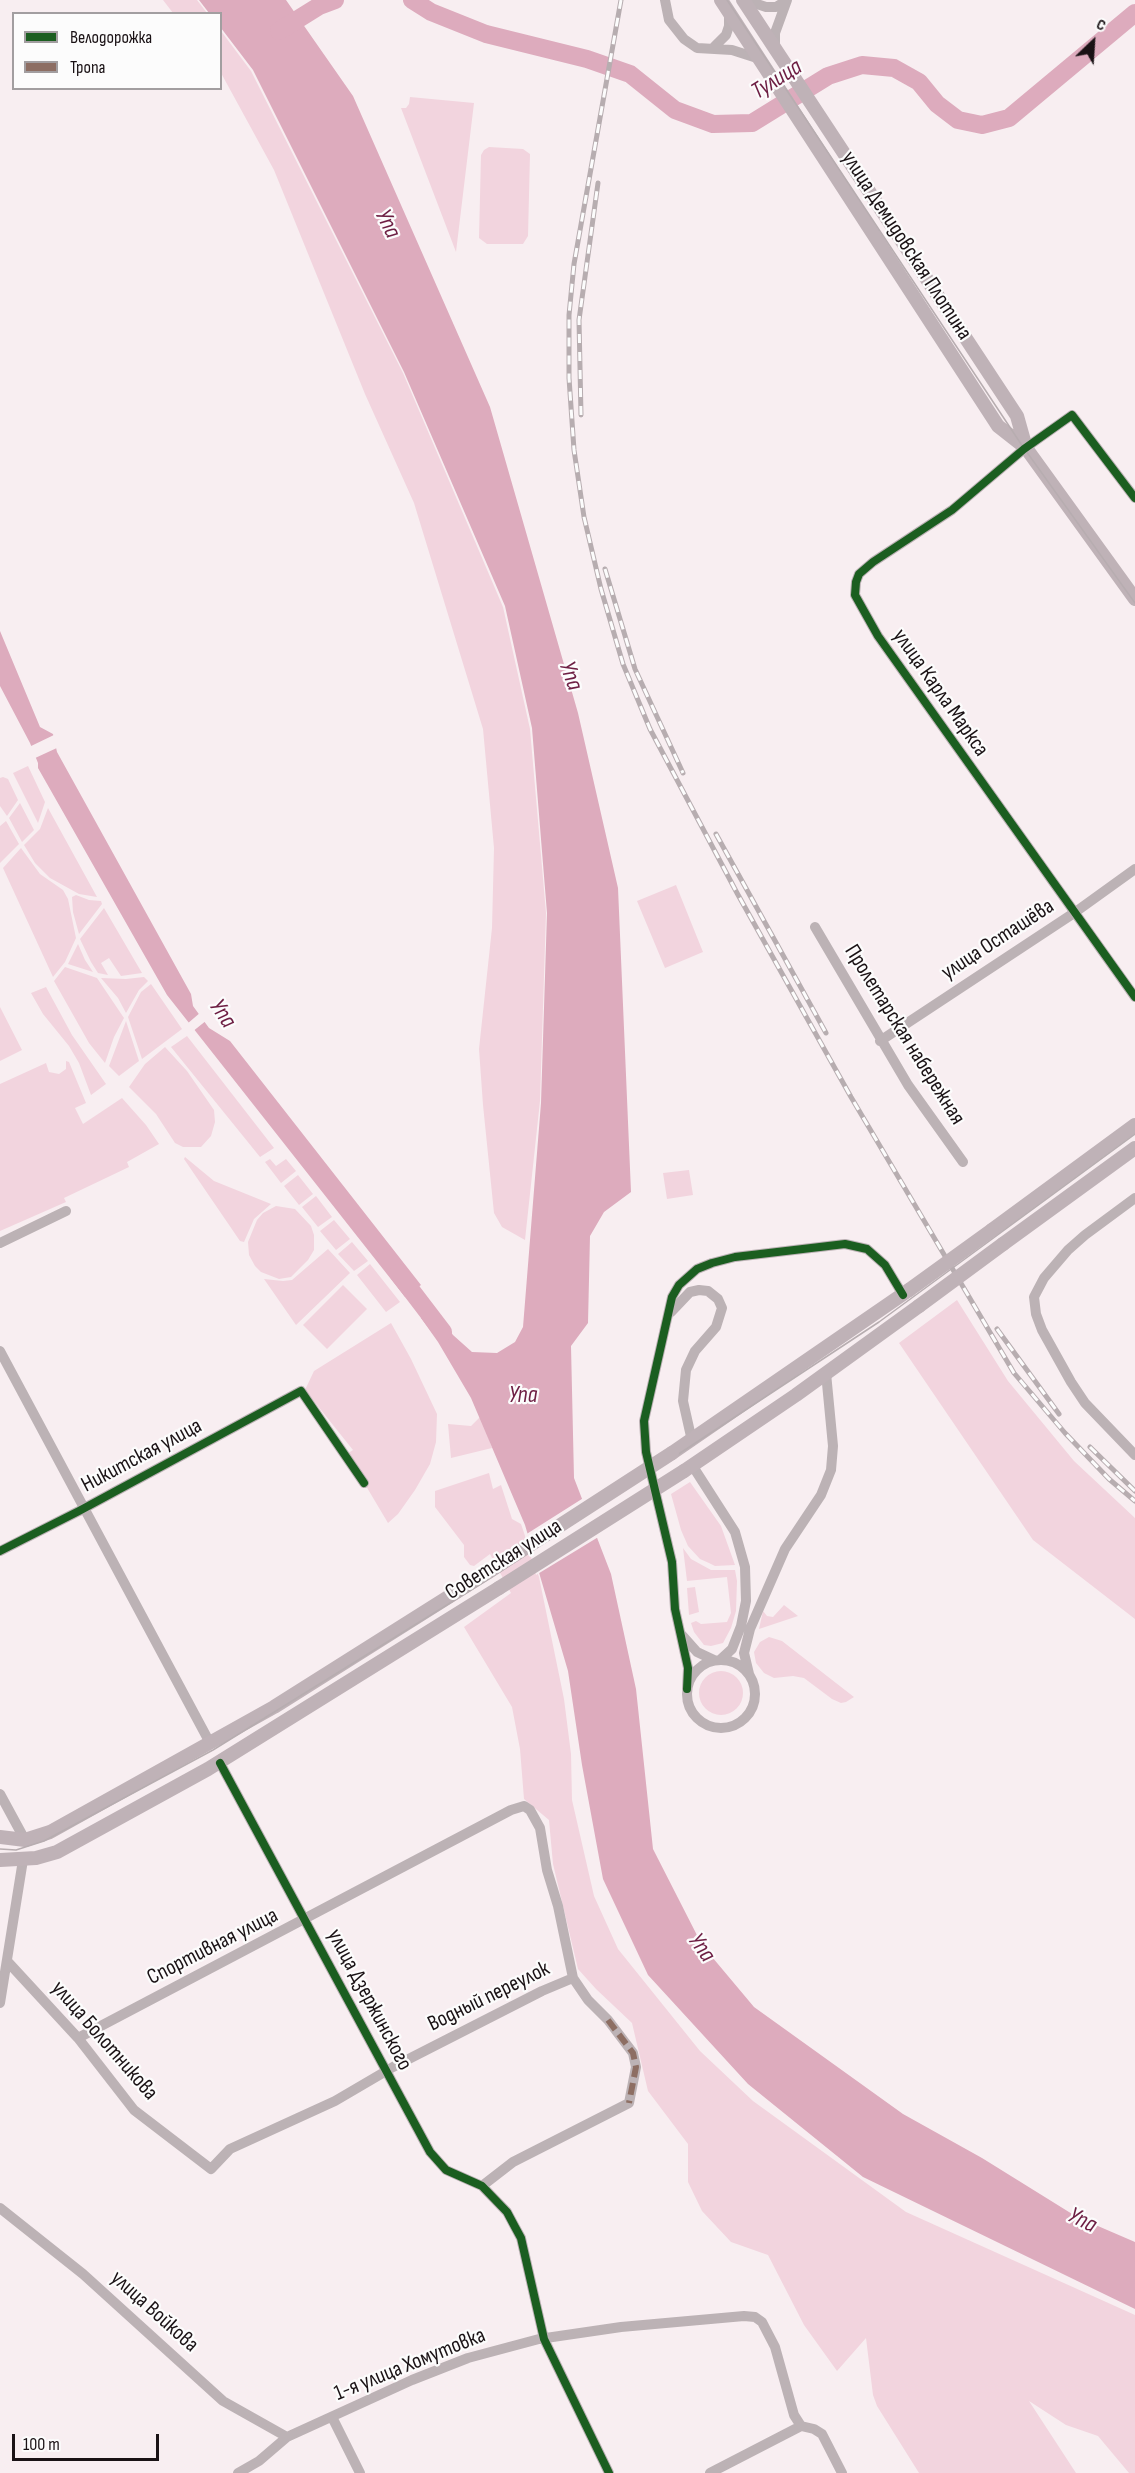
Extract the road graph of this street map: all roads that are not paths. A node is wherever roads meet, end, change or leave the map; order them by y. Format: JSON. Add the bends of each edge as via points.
{"nodes":[{"id":1,"x":665,"y":0,"type":"edge"},
{"id":2,"x":744,"y":0,"type":"edge"},
{"id":3,"x":787,"y":0,"type":"edge"},
{"id":4,"x":725,"y":5,"type":"edge"},
{"id":5,"x":712,"y":49,"type":"junction"},
{"id":6,"x":775,"y":49,"type":"junction"},
{"id":7,"x":760,"y":59,"type":"junction"},
{"id":8,"x":907,"y":250,"type":"junction"},
{"id":9,"x":896,"y":270,"type":"junction"},
{"id":10,"x":1026,"y":448,"type":"junction"},
{"id":11,"x":1135,"y":498,"type":"edge"},
{"id":12,"x":1135,"y":599,"type":"edge"},
{"id":13,"x":1135,"y":869,"type":"edge"},
{"id":14,"x":1074,"y":913,"type":"junction"},
{"id":15,"x":814,"y":927,"type":"dead end"},
{"id":16,"x":1135,"y":997,"type":"edge"},
{"id":17,"x":880,"y":1041,"type":"junction"},
{"id":18,"x":1135,"y":1125,"type":"edge"},
{"id":19,"x":1135,"y":1148,"type":"edge"},
{"id":20,"x":963,"y":1162,"type":"dead end"},
{"id":21,"x":1132,"y":1201,"type":"edge"},
{"id":22,"x":66,"y":1211,"type":"dead end"},
{"id":23,"x":1135,"y":1213,"type":"edge"},
{"id":24,"x":0,"y":1243,"type":"edge"},
{"id":25,"x":906,"y":1293,"type":"junction"},
{"id":26,"x":669,"y":1314,"type":"junction"},
{"id":27,"x":0,"y":1351,"type":"edge"},
{"id":28,"x":826,"y":1373,"type":"junction"},
{"id":29,"x":692,"y":1441,"type":"junction"},
{"id":30,"x":1135,"y":1455,"type":"edge"},
{"id":31,"x":688,"y":1468,"type":"junction"},
{"id":32,"x":364,"y":1483,"type":"dead end"},
{"id":33,"x":83,"y":1509,"type":"junction"},
{"id":34,"x":0,"y":1551,"type":"edge"},
{"id":35,"x":678,"y":1629,"type":"junction"},
{"id":36,"x":717,"y":1660,"type":"junction"},
{"id":37,"x":748,"y":1674,"type":"junction"},
{"id":38,"x":687,"y":1689,"type":"junction"},
{"id":39,"x":210,"y":1743,"type":"junction"},
{"id":40,"x":220,"y":1762,"type":"junction"},
{"id":41,"x":0,"y":1794,"type":"edge"},
{"id":42,"x":0,"y":1837,"type":"edge"},
{"id":43,"x":26,"y":1840,"type":"junction"},
{"id":44,"x":0,"y":1860,"type":"edge"},
{"id":45,"x":23,"y":1860,"type":"junction"},
{"id":46,"x":305,"y":1920,"type":"junction"},
{"id":47,"x":8,"y":1961,"type":"junction"},
{"id":48,"x":573,"y":1978,"type":"junction"},
{"id":49,"x":0,"y":2003,"type":"edge"},
{"id":50,"x":78,"y":2038,"type":"junction"},
{"id":51,"x":386,"y":2070,"type":"junction"},
{"id":52,"x":230,"y":2149,"type":"joint"},
{"id":53,"x":482,"y":2186,"type":"junction"},
{"id":54,"x":0,"y":2208,"type":"edge"},
{"id":55,"x":544,"y":2339,"type":"junction"},
{"id":56,"x":332,"y":2417,"type":"junction"},
{"id":57,"x":801,"y":2426,"type":"junction"},
{"id":58,"x":287,"y":2436,"type":"junction"},
{"id":59,"x":238,"y":2473,"type":"edge"},
{"id":60,"x":360,"y":2473,"type":"edge"},
{"id":61,"x":609,"y":2473,"type":"edge"},
{"id":62,"x":710,"y":2473,"type":"edge"},
{"id":63,"x":842,"y":2473,"type":"edge"}],
"edges":[{"from":1,"to":5,"type":"street","via":[[669,20],[684,39],[697,48]]},
{"from":2,"to":3,"type":"street","name":"улица Демидовская Плотина","via":[[776,7]]},
{"from":2,"to":6,"type":"main road","name":"улица Демидовская Плотина"},
{"from":3,"to":6,"type":"street","name":"улица Демидовская Плотина","via":[[779,19]]},
{"from":4,"to":5,"type":"street","name":"улица Демидовская Плотина","via":[[729,26]]},
{"from":4,"to":7,"type":"main road","name":"улица Демидовская Плотина"},
{"from":5,"to":7,"type":"street","via":[[732,50]]},
{"from":6,"to":8,"type":"main road","name":"улица Демидовская Плотина"},
{"from":7,"to":9,"type":"main road","name":"улица Демидовская Плотина"},
{"from":8,"to":9,"type":"main road"},
{"from":8,"to":10,"type":"main road","name":"улица Демидовская Плотина","via":[[1017,416]]},
{"from":9,"to":10,"type":"main road","name":"улица Демидовская Плотина","via":[[998,426]]},
{"from":10,"to":11,"type":"street","via":[[1072,416]]},
{"from":10,"to":12,"type":"main road","name":"улица Демидовская Плотина"},
{"from":10,"to":14,"type":"street","name":"улица Карла Маркса","via":[[952,510],[859,574],[855,595],[878,636]]},
{"from":13,"to":14,"type":"street","name":"улица Осташёва"},
{"from":14,"to":16,"type":"street","name":"улица Карла Маркса"},
{"from":14,"to":17,"type":"street","name":"улица Осташёва"},
{"from":15,"to":17,"type":"street","name":"Пролетарская набережная"},
{"from":17,"to":20,"type":"street","name":"Пролетарская набережная"},
{"from":18,"to":25,"type":"main road","name":"Советская улица","bridge":true},
{"from":19,"to":28,"type":"main road","name":"Советская улица","bridge":true},
{"from":21,"to":23,"type":"street"},
{"from":21,"to":30,"type":"street","via":[[1068,1250],[1044,1278],[1034,1297],[1042,1330],[1085,1404]]},
{"from":22,"to":24,"type":"street"},
{"from":25,"to":26,"type":"street","via":[[867,1249],[845,1244],[712,1263],[697,1269],[679,1285]]},
{"from":25,"to":29,"type":"main road","name":"Советская улица"},
{"from":26,"to":29,"type":"street","via":[[690,1292],[699,1290],[708,1291],[722,1308],[716,1327],[695,1351],[686,1370],[683,1401]]},
{"from":26,"to":35,"type":"street","via":[[646,1406],[644,1433],[645,1452],[672,1562]]},
{"from":27,"to":33,"type":"street","name":"улица Дзержинского"},
{"from":28,"to":31,"type":"main road","name":"Советская улица"},
{"from":28,"to":37,"type":"street","via":[[833,1446],[831,1470],[821,1495],[785,1549],[750,1629],[744,1653]]},
{"from":29,"to":39,"type":"main road","name":"Советская улица","bridge":true,"via":[[274,1707]]},
{"from":31,"to":36,"type":"street","via":[[735,1532],[746,1566],[741,1626],[732,1649]]},
{"from":31,"to":40,"type":"main road","name":"Советская улица","bridge":true},
{"from":32,"to":33,"type":"street","name":"Никитская улица","via":[[301,1392]]},
{"from":33,"to":34,"type":"street","name":"Никитская улица"},
{"from":33,"to":39,"type":"street","name":"улица Дзержинского"},
{"from":35,"to":36,"type":"street","via":[[697,1652]]},
{"from":35,"to":38,"type":"street","via":[[688,1668]]},
{"from":36,"to":37,"type":"street","via":[[736,1663]]},
{"from":36,"to":38,"type":"street","via":[[696,1670]]},
{"from":37,"to":38,"type":"street","via":[[754,1687],[753,1707],[729,1728],[706,1725],[697,1719],[690,1710]]},
{"from":39,"to":40,"type":"main road","name":"улица Дзержинского"},
{"from":39,"to":43,"type":"main road","name":"Советская улица","via":[[50,1832]]},
{"from":40,"to":45,"type":"main road","name":"Советская улица","via":[[57,1852]]},
{"from":40,"to":46,"type":"street","name":"улица Дзержинского"},
{"from":41,"to":43,"type":"street"},
{"from":42,"to":43,"type":"main road","name":"Советская улица"},
{"from":44,"to":45,"type":"main road","name":"Советская улица"},
{"from":45,"to":47,"type":"street"},
{"from":46,"to":48,"type":"street","name":"Спортивная улица","via":[[524,1806],[540,1828]]},
{"from":46,"to":50,"type":"street","name":"Спортивная улица"},
{"from":46,"to":51,"type":"street","name":"улица Дзержинского"},
{"from":47,"to":49,"type":"street"},
{"from":47,"to":50,"type":"street","name":"улица Болотникова"},
{"from":48,"to":51,"type":"street","name":"Водный переулок"},
{"from":48,"to":53,"type":"street","via":[[633,2052],[636,2067],[629,2103],[513,2162]]},
{"from":50,"to":52,"type":"street","name":"улица Болотникова","via":[[134,2110],[211,2169]]},
{"from":51,"to":52,"type":"street","name":"Водный переулок","via":[[335,2101]]},
{"from":51,"to":53,"type":"street","name":"улица Дзержинского","via":[[430,2152],[446,2170]]},
{"from":53,"to":55,"type":"street","name":"улица Дзержинского","via":[[507,2212],[521,2238]]},
{"from":54,"to":58,"type":"street","name":"улица Войкова","via":[[83,2274],[224,2401]]},
{"from":55,"to":56,"type":"street","name":"1-я улица Хомутовка","via":[[468,2358]]},
{"from":55,"to":57,"type":"street","name":"1-я улица Хомутовка","via":[[621,2327],[755,2317],[762,2322],[775,2347],[794,2415]]},
{"from":55,"to":61,"type":"street","name":"улица Дзержинского"},
{"from":56,"to":58,"type":"street","name":"1-я улица Хомутовка"},
{"from":56,"to":60,"type":"street"},
{"from":57,"to":62,"type":"street"},
{"from":57,"to":63,"type":"street","via":[[822,2434]]},
{"from":58,"to":59,"type":"street","name":"1-я улица Хомутовка","via":[[259,2461]]}]}
